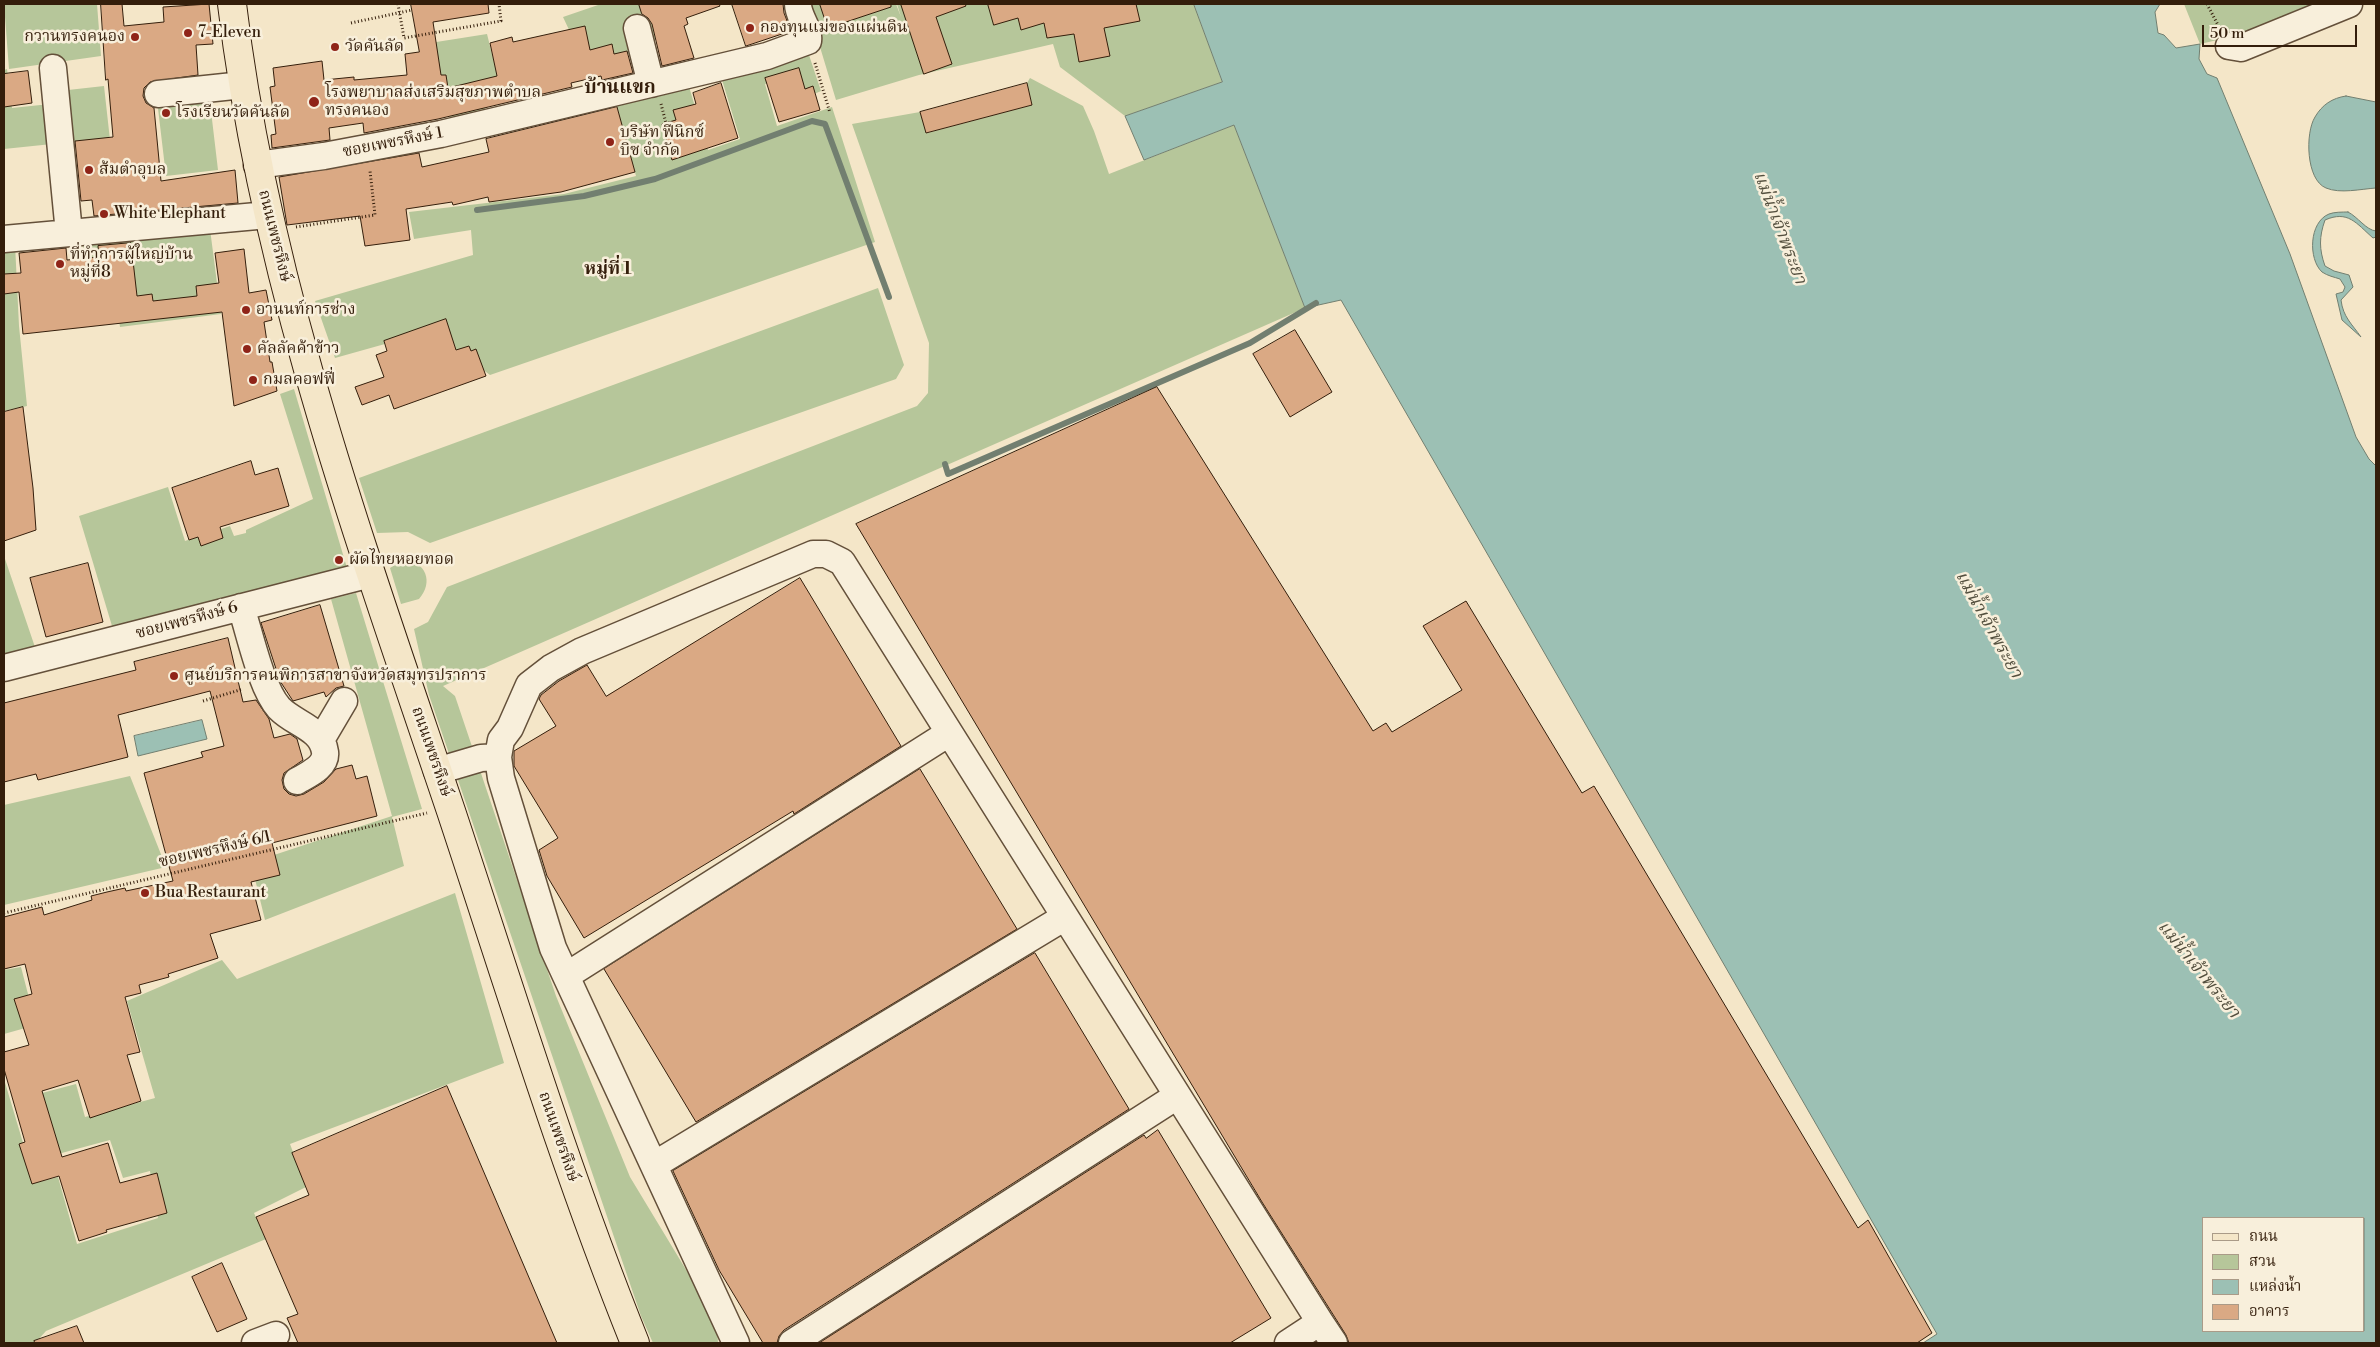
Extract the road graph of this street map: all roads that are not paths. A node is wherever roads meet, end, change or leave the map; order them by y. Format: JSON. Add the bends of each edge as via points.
{"nodes":[{"id":1,"x":232,"y":4,"type":"edge"},
{"id":2,"x":798,"y":4,"type":"edge"},
{"id":3,"x":2349,"y":4,"type":"edge"},
{"id":4,"x":637,"y":28,"type":"dead end"},
{"id":5,"x":2229,"y":46,"type":"dead end"},
{"id":6,"x":52,"y":68,"type":"dead end"},
{"id":7,"x":651,"y":84,"type":"junction"},
{"id":8,"x":243,"y":85,"type":"junction"},
{"id":9,"x":158,"y":94,"type":"dead end"},
{"id":10,"x":257,"y":165,"type":"junction"},
{"id":11,"x":268,"y":216,"type":"junction"},
{"id":12,"x":69,"y":233,"type":"junction"},
{"id":13,"x":4,"y":239,"type":"edge"},
{"id":14,"x":371,"y":574,"type":"junction"},
{"id":15,"x":241,"y":607,"type":"junction"},
{"id":16,"x":4,"y":668,"type":"edge"},
{"id":17,"x":344,"y":701,"type":"dead end"},
{"id":18,"x":949,"y":733,"type":"junction"},
{"id":19,"x":321,"y":740,"type":"junction"},
{"id":20,"x":498,"y":757,"type":"junction"},
{"id":21,"x":437,"y":772,"type":"junction"},
{"id":22,"x":297,"y":781,"type":"dead end"},
{"id":23,"x":1065,"y":917,"type":"junction"},
{"id":24,"x":566,"y":976,"type":"junction"},
{"id":25,"x":1177,"y":1096,"type":"junction"},
{"id":26,"x":654,"y":1165,"type":"junction"},
{"id":27,"x":1327,"y":1333,"type":"edge"},
{"id":28,"x":635,"y":1343,"type":"edge"},
{"id":29,"x":736,"y":1343,"type":"edge"},
{"id":30,"x":792,"y":1343,"type":"edge"},
{"id":31,"x":1288,"y":1343,"type":"edge"}],
"edges":[{"from":1,"to":8,"type":"main road","name":"ถนนเพชรหึงษ์"},
{"from":2,"to":7,"type":"street","name":"ซอยเพชรหึงษ์ 1","via":[[808,41],[767,56]]},
{"from":3,"to":5,"type":"street","via":[[2241,48]]},
{"from":4,"to":7,"type":"street"},
{"from":6,"to":12,"type":"street"},
{"from":7,"to":10,"type":"street","name":"ซอยเพชรหึงษ์ 1","via":[[505,120],[366,149]]},
{"from":8,"to":9,"type":"street"},
{"from":8,"to":10,"type":"main road","name":"ถนนเพชรหึงษ์"},
{"from":10,"to":11,"type":"main road","name":"ถนนเพชรหึงษ์"},
{"from":11,"to":12,"type":"street"},
{"from":11,"to":14,"type":"main road","name":"ถนนเพชรหึงษ์","via":[[315,393]]},
{"from":12,"to":13,"type":"street"},
{"from":14,"to":15,"type":"street","name":"ซอยเพชรหึงษ์ 6"},
{"from":14,"to":21,"type":"main road","name":"ถนนเพชรหึงษ์"},
{"from":15,"to":16,"type":"street","name":"ซอยเพชรหึงษ์ 6"},
{"from":15,"to":19,"type":"street","via":[[265,683],[279,708]]},
{"from":17,"to":19,"type":"street"},
{"from":18,"to":20,"type":"street","via":[[842,562],[826,554],[813,554],[582,651],[551,668],[529,685],[510,728],[501,740]]},
{"from":18,"to":23,"type":"street"},
{"from":18,"to":24,"type":"street"},
{"from":19,"to":22,"type":"street","via":[[324,758],[316,770]]},
{"from":20,"to":21,"type":"street","via":[[482,758]]},
{"from":20,"to":24,"type":"street","via":[[501,778],[553,948]]},
{"from":21,"to":28,"type":"main road","name":"ถนนเพชรหึงษ์","via":[[547,1106]]},
{"from":23,"to":25,"type":"street"},
{"from":23,"to":26,"type":"street"},
{"from":24,"to":26,"type":"street"},
{"from":25,"to":27,"type":"street"},
{"from":25,"to":30,"type":"street"},
{"from":26,"to":29,"type":"street"},
{"from":27,"to":31,"type":"street"}]}
